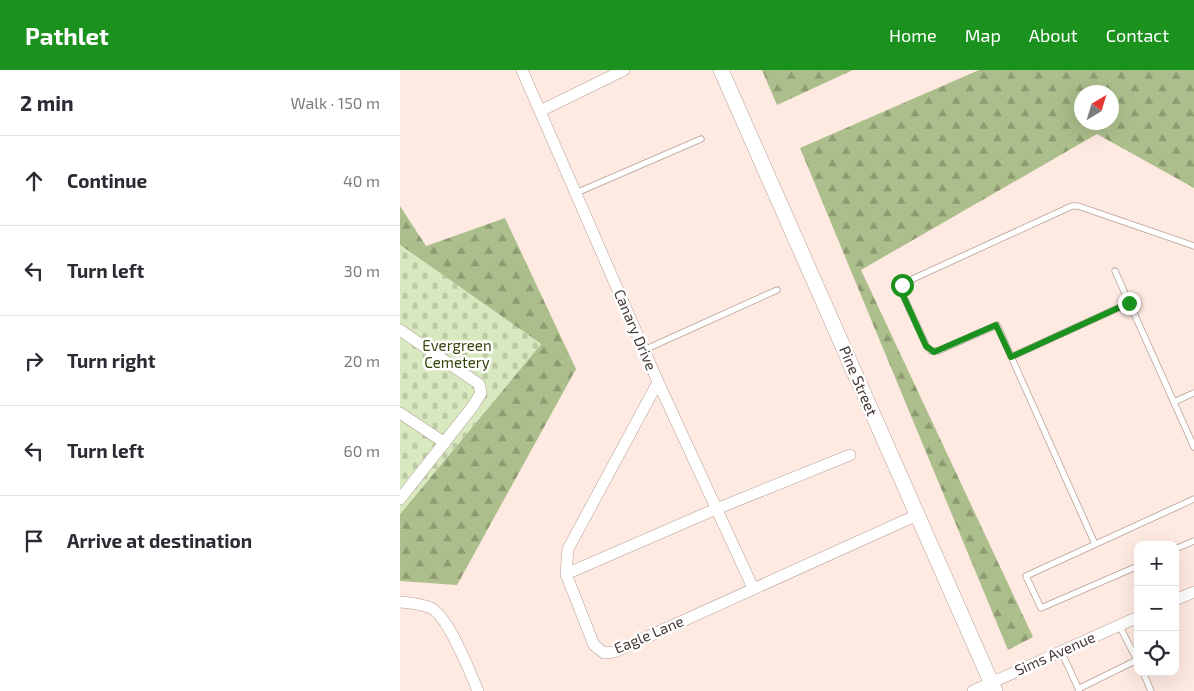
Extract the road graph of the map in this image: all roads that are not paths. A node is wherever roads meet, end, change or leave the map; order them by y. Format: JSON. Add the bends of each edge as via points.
{"nodes":[{"id":1,"x":522,"y":70,"type":"edge"},
{"id":2,"x":624,"y":70,"type":"edge"},
{"id":3,"x":721,"y":70,"type":"edge"},
{"id":4,"x":540,"y":111,"type":"junction"},
{"id":5,"x":701,"y":139,"type":"dead end"},
{"id":6,"x":576,"y":193,"type":"junction"},
{"id":7,"x":1194,"y":246,"type":"edge"},
{"id":8,"x":1115,"y":271,"type":"dead end"},
{"id":9,"x":777,"y":290,"type":"dead end"},
{"id":10,"x":1129,"y":303,"type":"junction"},
{"id":11,"x":400,"y":330,"type":"edge"},
{"id":12,"x":644,"y":350,"type":"junction"},
{"id":13,"x":1011,"y":357,"type":"junction"},
{"id":14,"x":658,"y":382,"type":"junction"},
{"id":15,"x":1194,"y":393,"type":"edge"},
{"id":16,"x":1174,"y":402,"type":"junction"},
{"id":17,"x":400,"y":413,"type":"edge"},
{"id":18,"x":445,"y":443,"type":"junction"},
{"id":19,"x":1194,"y":446,"type":"edge"},
{"id":20,"x":850,"y":455,"type":"dead end"},
{"id":21,"x":400,"y":499,"type":"edge"},
{"id":22,"x":1194,"y":499,"type":"edge"},
{"id":23,"x":716,"y":509,"type":"junction"},
{"id":24,"x":917,"y":515,"type":"junction"},
{"id":25,"x":1194,"y":541,"type":"edge"},
{"id":26,"x":1094,"y":544,"type":"junction"},
{"id":27,"x":1179,"y":547,"type":"edge"},
{"id":28,"x":1134,"y":568,"type":"edge"},
{"id":29,"x":566,"y":574,"type":"junction"},
{"id":30,"x":753,"y":588,"type":"junction"},
{"id":31,"x":1194,"y":592,"type":"edge"},
{"id":32,"x":1179,"y":598,"type":"edge"},
{"id":33,"x":400,"y":602,"type":"edge"},
{"id":34,"x":1134,"y":619,"type":"edge"},
{"id":35,"x":1119,"y":625,"type":"junction"},
{"id":36,"x":1061,"y":651,"type":"junction"},
{"id":37,"x":1134,"y":655,"type":"edge"},
{"id":38,"x":1134,"y":662,"type":"edge"},
{"id":39,"x":1145,"y":676,"type":"edge"},
{"id":40,"x":994,"y":687,"type":"edge"},
{"id":41,"x":1079,"y":690,"type":"edge"},
{"id":42,"x":478,"y":691,"type":"edge"},
{"id":43,"x":973,"y":691,"type":"edge"},
{"id":44,"x":1151,"y":691,"type":"edge"}],
"edges":[{"from":1,"to":4,"type":"street","name":"Canary Drive"},
{"from":2,"to":4,"type":"street"},
{"from":3,"to":24,"type":"street","name":"Pine Street"},
{"from":4,"to":6,"type":"street","name":"Canary Drive"},
{"from":5,"to":6,"type":"lane"},
{"from":6,"to":12,"type":"street","name":"Canary Drive"},
{"from":7,"to":13,"type":"lane","via":[[1072,206],[902,285],[902,293],[931,351],[938,351],[996,325]]},
{"from":8,"to":10,"type":"lane"},
{"from":9,"to":12,"type":"lane"},
{"from":10,"to":13,"type":"lane"},
{"from":10,"to":16,"type":"lane"},
{"from":11,"to":18,"type":"street","via":[[479,384],[481,393]]},
{"from":12,"to":14,"type":"street","name":"Canary Drive"},
{"from":13,"to":26,"type":"lane"},
{"from":14,"to":23,"type":"street","name":"Canary Drive"},
{"from":14,"to":29,"type":"street","name":"Eagle Lane","via":[[568,548]]},
{"from":15,"to":16,"type":"lane"},
{"from":16,"to":19,"type":"lane"},
{"from":17,"to":18,"type":"street"},
{"from":18,"to":21,"type":"street"},
{"from":20,"to":23,"type":"street"},
{"from":22,"to":26,"type":"lane"},
{"from":23,"to":29,"type":"street"},
{"from":23,"to":30,"type":"street","name":"Canary Drive"},
{"from":24,"to":30,"type":"street","name":"Eagle Lane"},
{"from":24,"to":40,"type":"street","name":"Pine Street"},
{"from":25,"to":27,"type":"lane"},
{"from":26,"to":28,"type":"lane","via":[[1026,576],[1041,608]]},
{"from":29,"to":30,"type":"street","name":"Eagle Lane","via":[[594,645],[604,653],[614,652]]},
{"from":31,"to":32,"type":"street"},
{"from":33,"to":42,"type":"street","via":[[431,608],[440,615]]},
{"from":34,"to":35,"type":"street","name":"Sims Avenue"},
{"from":35,"to":36,"type":"street","name":"Sims Avenue"},
{"from":35,"to":37,"type":"lane"},
{"from":36,"to":40,"type":"street","name":"Sims Avenue"},
{"from":36,"to":41,"type":"lane"},
{"from":38,"to":41,"type":"lane"},
{"from":39,"to":44,"type":"lane"},
{"from":40,"to":43,"type":"street","name":"Sims Avenue"}]}
